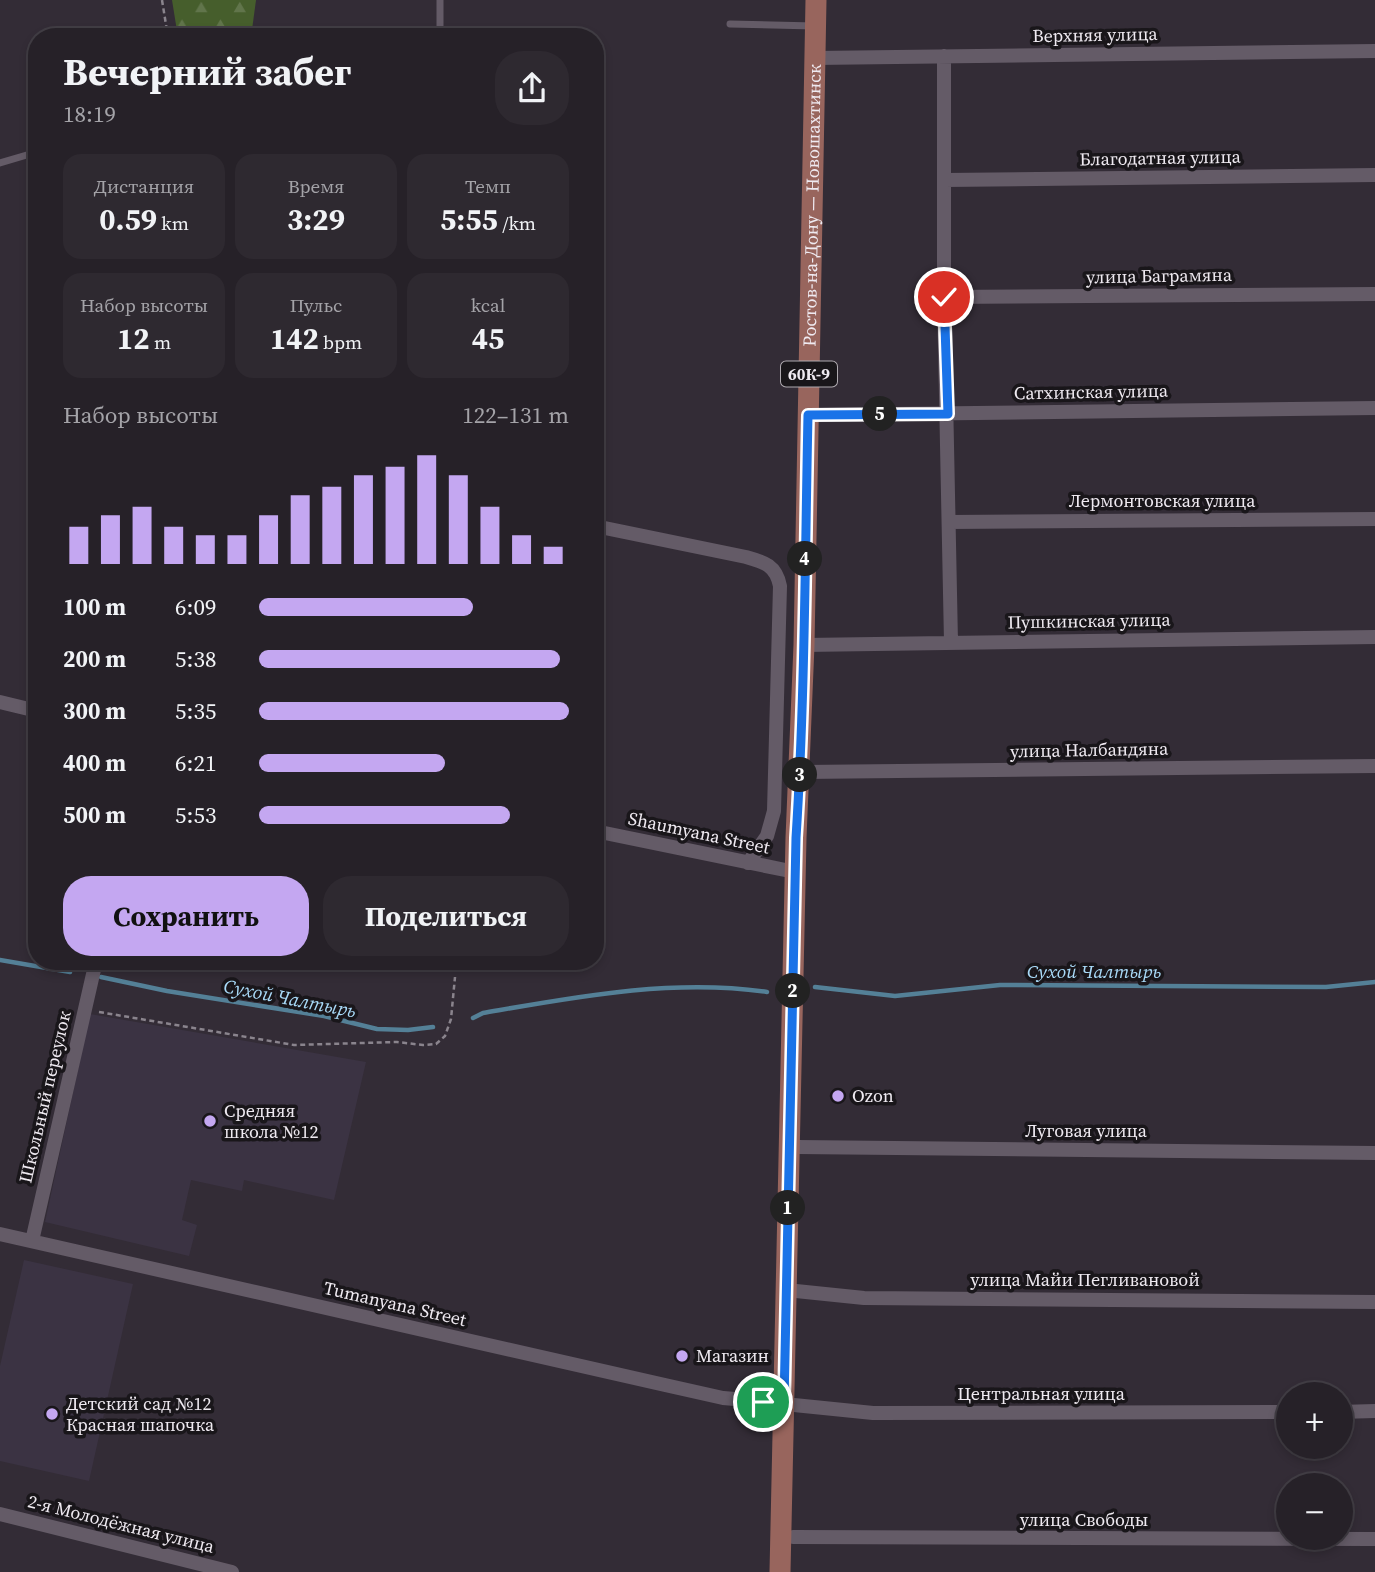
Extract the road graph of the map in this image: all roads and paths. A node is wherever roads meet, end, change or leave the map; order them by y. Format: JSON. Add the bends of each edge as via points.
{"nodes":[{"id":1,"x":163,"y":0,"type":"edge"},
{"id":2,"x":440,"y":0,"type":"edge"},
{"id":3,"x":816,"y":0,"type":"edge"},
{"id":4,"x":730,"y":24,"type":"dead end"},
{"id":5,"x":816,"y":26,"type":"junction"},
{"id":6,"x":167,"y":28,"type":"edge"},
{"id":7,"x":440,"y":28,"type":"edge"},
{"id":8,"x":1375,"y":51,"type":"edge"},
{"id":9,"x":944,"y":56,"type":"junction"},
{"id":10,"x":815,"y":58,"type":"junction"},
{"id":11,"x":28,"y":155,"type":"edge"},
{"id":12,"x":0,"y":163,"type":"edge"},
{"id":13,"x":1375,"y":175,"type":"edge"},
{"id":14,"x":945,"y":180,"type":"junction"},
{"id":15,"x":1375,"y":294,"type":"edge"},
{"id":16,"x":944,"y":297,"type":"junction"},
{"id":17,"x":1375,"y":408,"type":"edge"},
{"id":18,"x":948,"y":414,"type":"junction"},
{"id":19,"x":808,"y":415,"type":"junction"},
{"id":20,"x":1375,"y":519,"type":"edge"},
{"id":21,"x":949,"y":522,"type":"junction"},
{"id":22,"x":604,"y":528,"type":"edge"},
{"id":23,"x":1375,"y":637,"type":"edge"},
{"id":24,"x":951,"y":642,"type":"junction"},
{"id":25,"x":804,"y":645,"type":"junction"},
{"id":26,"x":0,"y":702,"type":"edge"},
{"id":27,"x":28,"y":709,"type":"edge"},
{"id":28,"x":802,"y":748,"type":"junction"},
{"id":29,"x":1375,"y":766,"type":"edge"},
{"id":30,"x":803,"y":772,"type":"junction"},
{"id":31,"x":604,"y":833,"type":"edge"},
{"id":32,"x":748,"y":863,"type":"junction"},
{"id":33,"x":795,"y":872,"type":"junction"},
{"id":34,"x":94,"y":970,"type":"edge"},
{"id":35,"x":455,"y":977,"type":"dead end"},
{"id":36,"x":85,"y":1009,"type":"junction"},
{"id":37,"x":797,"y":1147,"type":"junction"},
{"id":38,"x":1375,"y":1153,"type":"edge"},
{"id":39,"x":0,"y":1234,"type":"edge"},
{"id":40,"x":32,"y":1241,"type":"junction"},
{"id":41,"x":796,"y":1291,"type":"junction"},
{"id":42,"x":1375,"y":1302,"type":"edge"},
{"id":43,"x":789,"y":1404,"type":"junction"},
{"id":44,"x":1375,"y":1411,"type":"edge"},
{"id":45,"x":1276,"y":1412,"type":"edge"},
{"id":46,"x":1353,"y":1412,"type":"edge"},
{"id":47,"x":0,"y":1514,"type":"edge"},
{"id":48,"x":793,"y":1537,"type":"junction"},
{"id":49,"x":1375,"y":1539,"type":"edge"},
{"id":50,"x":232,"y":1572,"type":"edge"},
{"id":51,"x":780,"y":1572,"type":"edge"},
{"id":52,"x":791,"y":1572,"type":"edge"}],
"edges":[{"from":1,"to":6,"type":"path"},
{"from":2,"to":7,"type":"lane"},
{"from":3,"to":5,"type":"main road","name":"Ростов-на-Дону — Новошахтинск","number":"60К-9"},
{"from":4,"to":5,"type":"lane"},
{"from":5,"to":10,"type":"main road","name":"Ростов-на-Дону — Новошахтинск","number":"60К-9"},
{"from":8,"to":9,"type":"street","name":"Верхняя улица"},
{"from":9,"to":10,"type":"street","name":"Верхняя улица"},
{"from":9,"to":14,"type":"street"},
{"from":10,"to":19,"type":"main road","name":"Ростов-на-Дону — Новошахтинск","number":"60К-9"},
{"from":11,"to":12,"type":"lane"},
{"from":13,"to":14,"type":"street","name":"Благодатная улица"},
{"from":14,"to":16,"type":"street"},
{"from":15,"to":16,"type":"street","name":"улица Баграмяна"},
{"from":16,"to":18,"type":"street"},
{"from":17,"to":18,"type":"street","name":"Сатхинская улица"},
{"from":18,"to":19,"type":"street","name":"Сатхинская улица"},
{"from":18,"to":21,"type":"street"},
{"from":19,"to":25,"type":"main road","name":"Ростов-на-Дону — Новошахтинск","number":"60К-9"},
{"from":20,"to":21,"type":"street","name":"Лермонтовская улица"},
{"from":21,"to":24,"type":"street"},
{"from":22,"to":32,"type":"street","via":[[746,557],[768,564],[776,574],[780,586],[774,811],[767,836]]},
{"from":23,"to":24,"type":"street","name":"Пушкинская улица"},
{"from":24,"to":25,"type":"street","name":"Пушкинская улица"},
{"from":25,"to":28,"type":"main road","name":"Ростов-на-Дону — Новошахтинск","number":"60К-9"},
{"from":26,"to":27,"type":"street"},
{"from":28,"to":30,"type":"main road","number":"60К-9"},
{"from":28,"to":33,"type":"main road","number":"60К-9"},
{"from":29,"to":30,"type":"street","name":"улица Налбандяна"},
{"from":30,"to":37,"type":"main road","number":"60К-9"},
{"from":31,"to":32,"type":"street","name":"Shaumyana Street"},
{"from":32,"to":33,"type":"street","name":"Shaumyana Street"},
{"from":33,"to":43,"type":"main road","number":"60К-9"},
{"from":34,"to":36,"type":"street","name":"Школьный переулок"},
{"from":35,"to":36,"type":"path","via":[[451,1019],[445,1036],[436,1044],[294,1045]]},
{"from":36,"to":40,"type":"street","name":"Школьный переулок"},
{"from":37,"to":38,"type":"street","name":"Луговая улица"},
{"from":37,"to":41,"type":"main road","number":"60К-9"},
{"from":39,"to":40,"type":"street","name":"Tumanyana Street"},
{"from":40,"to":43,"type":"street","name":"Tumanyana Street","via":[[723,1398]]},
{"from":41,"to":42,"type":"street","name":"улица Майи Пегливановой","via":[[863,1298]]},
{"from":41,"to":43,"type":"main road","number":"60К-9"},
{"from":43,"to":45,"type":"street","name":"Центральная улица","via":[[873,1413]]},
{"from":43,"to":48,"type":"main road","number":"60К-9"},
{"from":43,"to":51,"type":"main road","number":"60К-9"},
{"from":44,"to":46,"type":"street"},
{"from":47,"to":50,"type":"street","name":"2-я Молодёжная улица"},
{"from":48,"to":49,"type":"street","name":"улица Свободы"},
{"from":48,"to":52,"type":"main road","number":"60К-9"}]}
